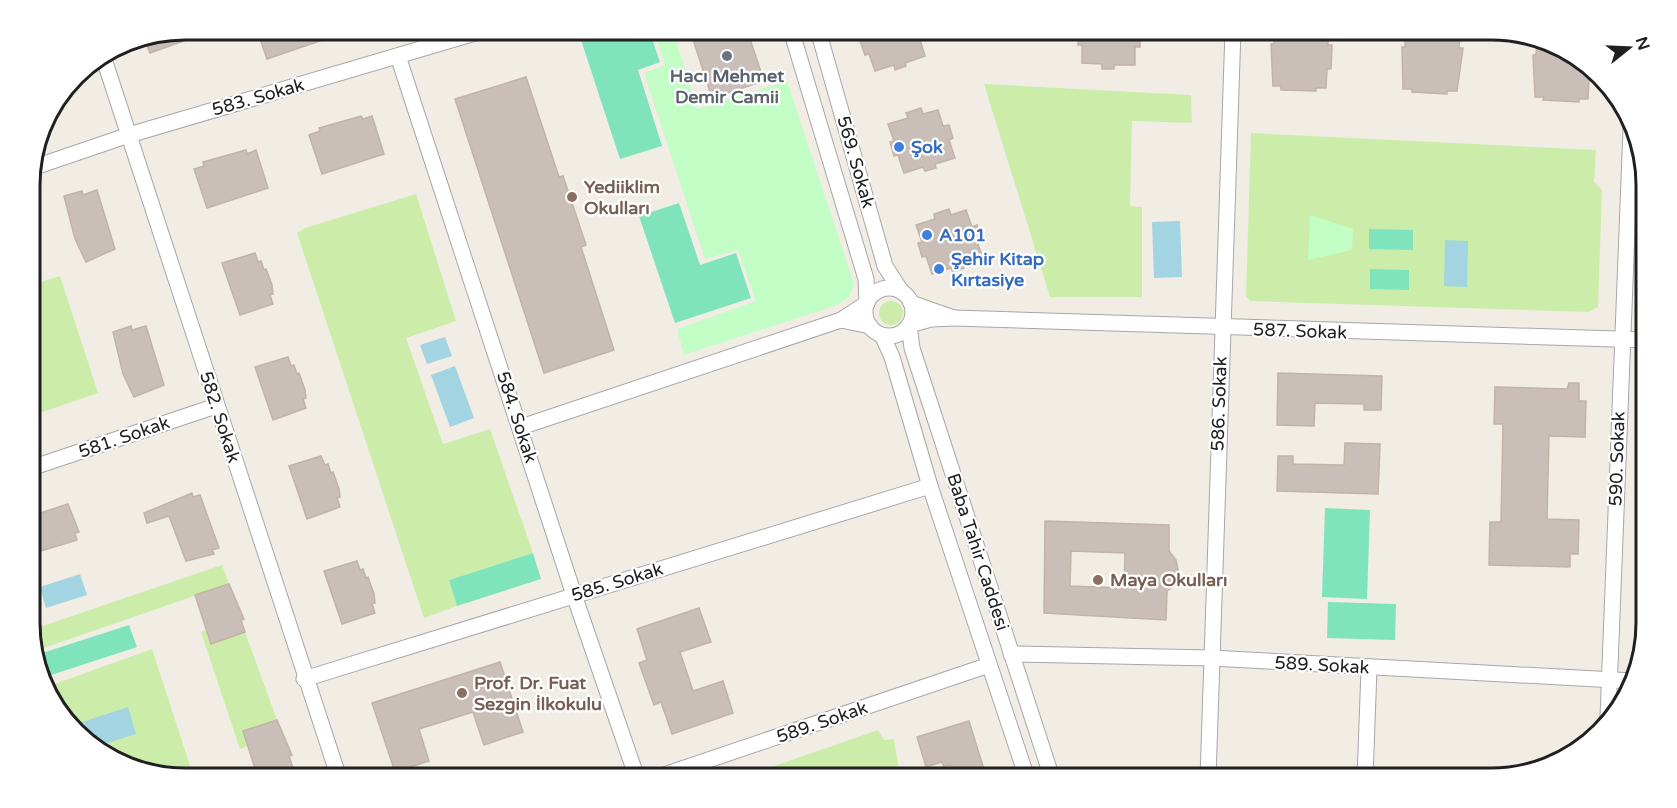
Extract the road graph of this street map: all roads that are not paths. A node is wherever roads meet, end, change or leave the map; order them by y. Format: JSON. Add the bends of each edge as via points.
{"nodes":[{"id":1,"x":452,"y":40,"type":"edge"},
{"id":2,"x":794,"y":40,"type":"edge"},
{"id":3,"x":821,"y":40,"type":"edge"},
{"id":4,"x":1233,"y":40,"type":"edge"},
{"id":5,"x":398,"y":56,"type":"junction"},
{"id":6,"x":106,"y":65,"type":"edge"},
{"id":7,"x":129,"y":135,"type":"junction"},
{"id":8,"x":1629,"y":141,"type":"edge"},
{"id":9,"x":42,"y":164,"type":"edge"},
{"id":10,"x":906,"y":297,"type":"junction"},
{"id":11,"x":867,"y":303,"type":"junction"},
{"id":12,"x":954,"y":318,"type":"junction"},
{"id":13,"x":841,"y":320,"type":"junction"},
{"id":14,"x":909,"y":325,"type":"junction"},
{"id":15,"x":1222,"y":328,"type":"junction"},
{"id":16,"x":876,"y":330,"type":"junction"},
{"id":17,"x":1621,"y":340,"type":"junction"},
{"id":18,"x":1636,"y":340,"type":"edge"},
{"id":19,"x":216,"y":406,"type":"junction"},
{"id":20,"x":521,"y":427,"type":"junction"},
{"id":21,"x":40,"y":465,"type":"edge"},
{"id":22,"x":930,"y":486,"type":"junction"},
{"id":23,"x":574,"y":595,"type":"junction"},
{"id":24,"x":1011,"y":654,"type":"junction"},
{"id":25,"x":1211,"y":658,"type":"junction"},
{"id":26,"x":989,"y":665,"type":"junction"},
{"id":27,"x":1369,"y":669,"type":"junction"},
{"id":28,"x":304,"y":679,"type":"junction"},
{"id":29,"x":1610,"y":680,"type":"junction"},
{"id":30,"x":1624,"y":681,"type":"edge"},
{"id":31,"x":1609,"y":707,"type":"edge"},
{"id":32,"x":1023,"y":767,"type":"edge"},
{"id":33,"x":1048,"y":767,"type":"edge"},
{"id":34,"x":1208,"y":767,"type":"edge"},
{"id":35,"x":1365,"y":767,"type":"edge"},
{"id":36,"x":335,"y":768,"type":"edge"},
{"id":37,"x":633,"y":768,"type":"edge"},
{"id":38,"x":686,"y":768,"type":"edge"}],
"edges":[{"from":1,"to":5,"type":"street","name":"583. Sokak"},
{"from":2,"to":11,"type":"street","via":[[866,279]]},
{"from":3,"to":10,"type":"street","name":"569. Sokak","via":[[885,266]]},
{"from":4,"to":15,"type":"street","name":"586. Sokak"},
{"from":5,"to":7,"type":"street","name":"583. Sokak"},
{"from":5,"to":20,"type":"street","name":"584. Sokak"},
{"from":6,"to":7,"type":"street","name":"582. Sokak"},
{"from":7,"to":9,"type":"street","name":"583. Sokak"},
{"from":7,"to":19,"type":"street","name":"582. Sokak"},
{"from":8,"to":17,"type":"street","name":"590. Sokak"},
{"from":10,"to":11,"type":"street","via":[[893,288],[878,291]]},
{"from":10,"to":12,"type":"street"},
{"from":10,"to":14,"type":"street","via":[[913,310]]},
{"from":11,"to":13,"type":"street"},
{"from":11,"to":16,"type":"street","via":[[866,311]]},
{"from":12,"to":14,"type":"street"},
{"from":12,"to":15,"type":"street","name":"587. Sokak"},
{"from":13,"to":16,"type":"street"},
{"from":13,"to":20,"type":"street"},
{"from":14,"to":16,"type":"street","via":[[897,334]]},
{"from":14,"to":24,"type":"street","name":"Baba Tahir Caddesi","via":[[912,348]]},
{"from":15,"to":17,"type":"street","name":"587. Sokak"},
{"from":15,"to":25,"type":"street","name":"586. Sokak"},
{"from":16,"to":22,"type":"street","name":"Baba Tahir Caddesi","via":[[892,357]]},
{"from":17,"to":18,"type":"street","name":"587. Sokak"},
{"from":17,"to":29,"type":"street","name":"590. Sokak"},
{"from":19,"to":21,"type":"street","name":"581. Sokak"},
{"from":19,"to":28,"type":"street","name":"582. Sokak"},
{"from":20,"to":23,"type":"street","name":"584. Sokak"},
{"from":22,"to":23,"type":"street","name":"585. Sokak"},
{"from":22,"to":26,"type":"street","name":"Baba Tahir Caddesi"},
{"from":23,"to":28,"type":"street","name":"585. Sokak"},
{"from":23,"to":37,"type":"street","name":"584. Sokak"},
{"from":24,"to":25,"type":"street","name":"589. Sokak"},
{"from":24,"to":33,"type":"street","name":"Baba Tahir Caddesi"},
{"from":25,"to":27,"type":"street","name":"589. Sokak"},
{"from":25,"to":34,"type":"street","name":"586. Sokak"},
{"from":26,"to":32,"type":"street","name":"Baba Tahir Caddesi"},
{"from":26,"to":38,"type":"street","name":"589. Sokak"},
{"from":27,"to":29,"type":"street","name":"589. Sokak","via":[[1422,668]]},
{"from":27,"to":35,"type":"street"},
{"from":28,"to":36,"type":"street","name":"582. Sokak"},
{"from":29,"to":30,"type":"street","name":"589. Sokak"},
{"from":29,"to":31,"type":"street","name":"590. Sokak"}]}
